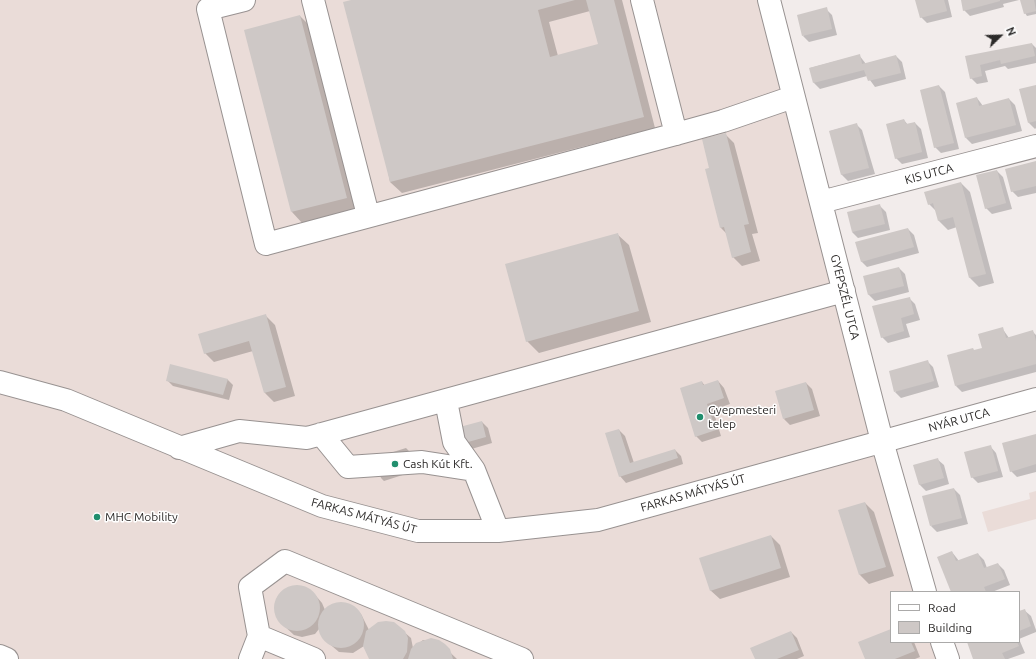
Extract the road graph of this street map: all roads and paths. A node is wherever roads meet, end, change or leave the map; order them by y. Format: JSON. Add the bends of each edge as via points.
{"nodes":[{"id":1,"x":244,"y":0,"type":"edge"},
{"id":2,"x":313,"y":0,"type":"edge"},
{"id":3,"x":642,"y":0,"type":"edge"},
{"id":4,"x":769,"y":0,"type":"edge"},
{"id":5,"x":793,"y":97,"type":"junction"},
{"id":6,"x":676,"y":134,"type":"junction"},
{"id":7,"x":1036,"y":146,"type":"edge"},
{"id":8,"x":821,"y":202,"type":"junction"},
{"id":9,"x":368,"y":215,"type":"junction"},
{"id":10,"x":844,"y":291,"type":"junction"},
{"id":11,"x":5,"y":385,"type":"edge"},
{"id":12,"x":1036,"y":399,"type":"edge"},
{"id":13,"x":446,"y":401,"type":"junction"},
{"id":14,"x":321,"y":434,"type":"junction"},
{"id":15,"x":882,"y":441,"type":"junction"},
{"id":16,"x":179,"y":448,"type":"junction"},
{"id":17,"x":474,"y":470,"type":"junction"},
{"id":18,"x":498,"y":531,"type":"junction"},
{"id":19,"x":925,"y":591,"type":"edge"},
{"id":20,"x":259,"y":636,"type":"junction"},
{"id":21,"x":942,"y":643,"type":"edge"},
{"id":22,"x":0,"y":656,"type":"edge"},
{"id":23,"x":7,"y":659,"type":"edge"},
{"id":24,"x":250,"y":659,"type":"edge"},
{"id":25,"x":314,"y":659,"type":"edge"},
{"id":26,"x":522,"y":659,"type":"edge"},
{"id":27,"x":948,"y":659,"type":"edge"}],
"edges":[{"from":1,"to":9,"type":"street","via":[[208,9],[266,244]]},
{"from":2,"to":9,"type":"street"},
{"from":3,"to":6,"type":"street"},
{"from":4,"to":5,"type":"street","name":"GYEPSZÉL UTCA"},
{"from":5,"to":6,"type":"street"},
{"from":5,"to":8,"type":"street","name":"GYEPSZÉL UTCA"},
{"from":6,"to":9,"type":"street"},
{"from":7,"to":8,"type":"street","name":"KIS UTCA"},
{"from":8,"to":10,"type":"street","name":"GYEPSZÉL UTCA"},
{"from":10,"to":13,"type":"street"},
{"from":10,"to":15,"type":"street","name":"GYEPSZÉL UTCA"},
{"from":11,"to":16,"type":"street","name":"FARKAS MÁTYÁS ÚT","via":[[66,400]]},
{"from":12,"to":15,"type":"street","name":"NYÁR UTCA"},
{"from":13,"to":14,"type":"street"},
{"from":13,"to":17,"type":"street","via":[[454,442]]},
{"from":14,"to":16,"type":"street","via":[[307,438],[239,431]]},
{"from":14,"to":17,"type":"street","via":[[348,467],[422,462]]},
{"from":15,"to":18,"type":"street","name":"FARKAS MÁTYÁS ÚT","via":[[598,520]]},
{"from":15,"to":19,"type":"street","name":"GYEPSZÉL UTCA"},
{"from":16,"to":18,"type":"street","name":"FARKAS MÁTYÁS ÚT","via":[[322,506],[396,526],[418,531]]},
{"from":17,"to":18,"type":"street"},
{"from":20,"to":24,"type":"street"},
{"from":20,"to":25,"type":"street"},
{"from":20,"to":26,"type":"street","via":[[250,587],[284,561]]},
{"from":21,"to":27,"type":"street"},
{"from":22,"to":23,"type":"street"}]}
